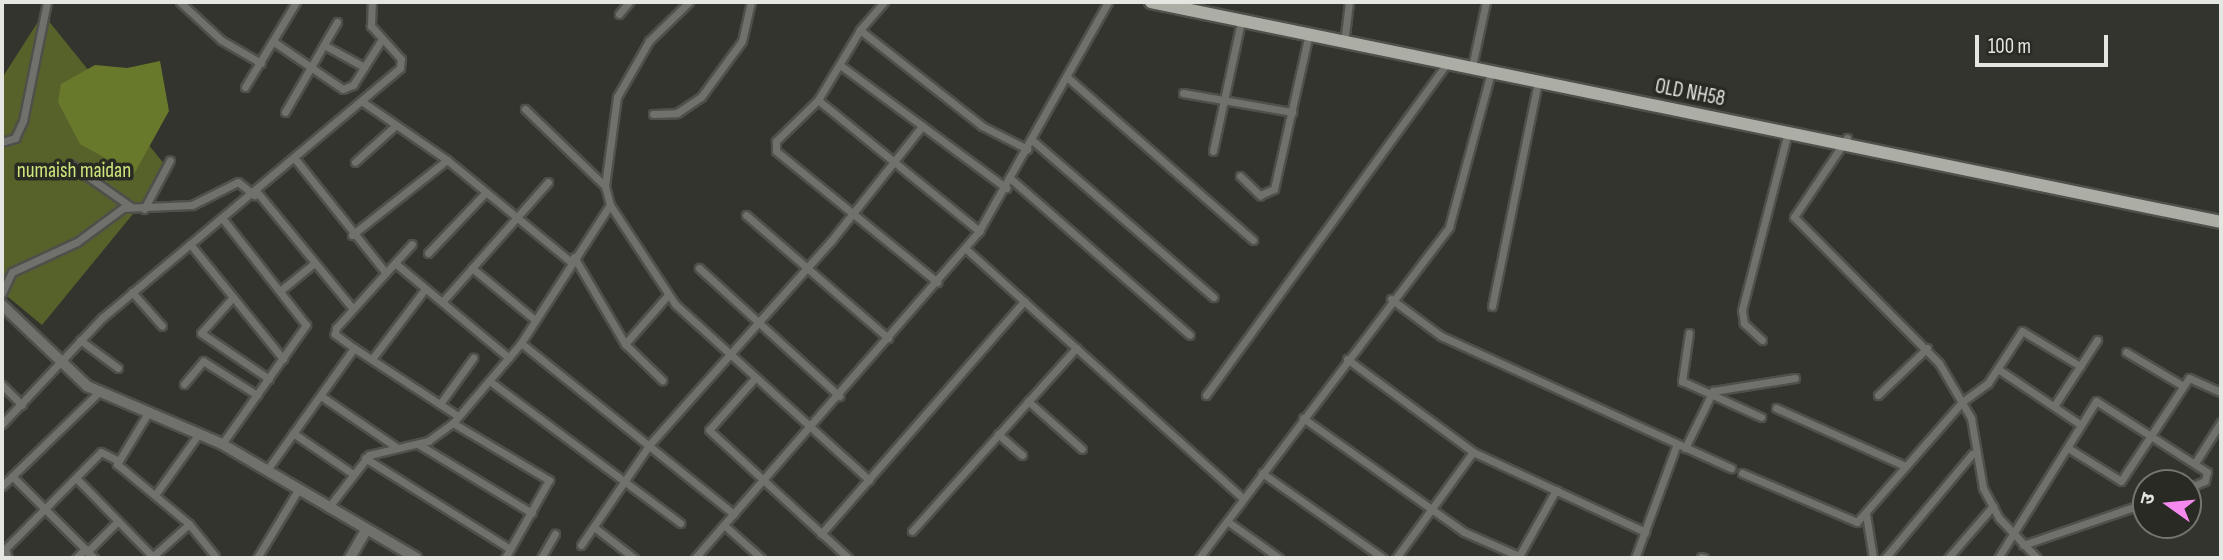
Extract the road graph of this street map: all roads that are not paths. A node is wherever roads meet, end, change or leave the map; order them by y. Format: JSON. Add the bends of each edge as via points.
{"nodes":[{"id":1,"x":47,"y":2,"type":"edge"},
{"id":2,"x":180,"y":2,"type":"edge"},
{"id":3,"x":296,"y":2,"type":"edge"},
{"id":4,"x":372,"y":2,"type":"edge"},
{"id":5,"x":629,"y":2,"type":"edge"},
{"id":6,"x":690,"y":2,"type":"edge"},
{"id":7,"x":751,"y":2,"type":"edge"},
{"id":8,"x":884,"y":2,"type":"edge"},
{"id":9,"x":1108,"y":2,"type":"edge"},
{"id":10,"x":1151,"y":2,"type":"edge"},
{"id":11,"x":1182,"y":2,"type":"edge"},
{"id":12,"x":1349,"y":2,"type":"edge"},
{"id":13,"x":1486,"y":2,"type":"edge"},
{"id":14,"x":619,"y":15,"type":"dead end"},
{"id":15,"x":1241,"y":21,"type":"junction"},
{"id":16,"x":337,"y":22,"type":"dead end"},
{"id":17,"x":860,"y":30,"type":"junction"},
{"id":18,"x":1309,"y":34,"type":"junction"},
{"id":19,"x":382,"y":39,"type":"junction"},
{"id":20,"x":1344,"y":40,"type":"junction"},
{"id":21,"x":274,"y":42,"type":"junction"},
{"id":22,"x":324,"y":45,"type":"junction"},
{"id":23,"x":261,"y":62,"type":"junction"},
{"id":24,"x":1473,"y":62,"type":"junction"},
{"id":25,"x":1447,"y":63,"type":"junction"},
{"id":26,"x":840,"y":65,"type":"junction"},
{"id":27,"x":364,"y":67,"type":"junction"},
{"id":28,"x":311,"y":69,"type":"junction"},
{"id":29,"x":1491,"y":72,"type":"junction"},
{"id":30,"x":1068,"y":78,"type":"junction"},
{"id":31,"x":1538,"y":82,"type":"junction"},
{"id":32,"x":245,"y":87,"type":"dead end"},
{"id":33,"x":1183,"y":93,"type":"dead end"},
{"id":34,"x":818,"y":100,"type":"junction"},
{"id":35,"x":1224,"y":101,"type":"junction"},
{"id":36,"x":363,"y":102,"type":"junction"},
{"id":37,"x":524,"y":108,"type":"dead end"},
{"id":38,"x":285,"y":112,"type":"dead end"},
{"id":39,"x":1292,"y":112,"type":"junction"},
{"id":40,"x":653,"y":114,"type":"dead end"},
{"id":41,"x":396,"y":125,"type":"junction"},
{"id":42,"x":922,"y":126,"type":"junction"},
{"id":43,"x":1788,"y":132,"type":"junction"},
{"id":44,"x":1032,"y":140,"type":"junction"},
{"id":45,"x":1846,"y":141,"type":"junction"},
{"id":46,"x":2,"y":142,"type":"edge"},
{"id":47,"x":1027,"y":149,"type":"junction"},
{"id":48,"x":1213,"y":151,"type":"dead end"},
{"id":49,"x":170,"y":160,"type":"dead end"},
{"id":50,"x":296,"y":160,"type":"junction"},
{"id":51,"x":447,"y":160,"type":"junction"},
{"id":52,"x":355,"y":162,"type":"dead end"},
{"id":53,"x":894,"y":162,"type":"junction"},
{"id":54,"x":70,"y":164,"type":"dead end"},
{"id":55,"x":1240,"y":176,"type":"dead end"},
{"id":56,"x":1011,"y":179,"type":"junction"},
{"id":57,"x":548,"y":182,"type":"dead end"},
{"id":58,"x":605,"y":186,"type":"junction"},
{"id":59,"x":1006,"y":188,"type":"junction"},
{"id":60,"x":486,"y":192,"type":"junction"},
{"id":61,"x":255,"y":194,"type":"junction"},
{"id":62,"x":610,"y":205,"type":"junction"},
{"id":63,"x":130,"y":206,"type":"junction"},
{"id":64,"x":144,"y":209,"type":"junction"},
{"id":65,"x":853,"y":214,"type":"junction"},
{"id":66,"x":746,"y":215,"type":"dead end"},
{"id":67,"x":2221,"y":215,"type":"edge"},
{"id":68,"x":517,"y":217,"type":"junction"},
{"id":69,"x":223,"y":219,"type":"junction"},
{"id":70,"x":2221,"y":222,"type":"edge"},
{"id":71,"x":979,"y":231,"type":"junction"},
{"id":72,"x":352,"y":235,"type":"junction"},
{"id":73,"x":1253,"y":240,"type":"dead end"},
{"id":74,"x":190,"y":244,"type":"junction"},
{"id":75,"x":412,"y":244,"type":"dead end"},
{"id":76,"x":966,"y":249,"type":"junction"},
{"id":77,"x":428,"y":253,"type":"dead end"},
{"id":78,"x":572,"y":259,"type":"junction"},
{"id":79,"x":395,"y":263,"type":"junction"},
{"id":80,"x":312,"y":265,"type":"junction"},
{"id":81,"x":472,"y":268,"type":"junction"},
{"id":82,"x":699,"y":268,"type":"dead end"},
{"id":83,"x":805,"y":268,"type":"junction"},
{"id":84,"x":386,"y":273,"type":"junction"},
{"id":85,"x":937,"y":282,"type":"junction"},
{"id":86,"x":425,"y":289,"type":"junction"},
{"id":87,"x":132,"y":292,"type":"junction"},
{"id":88,"x":280,"y":292,"type":"junction"},
{"id":89,"x":2,"y":293,"type":"edge"},
{"id":90,"x":668,"y":295,"type":"junction"},
{"id":91,"x":233,"y":297,"type":"junction"},
{"id":92,"x":1213,"y":297,"type":"dead end"},
{"id":93,"x":1391,"y":299,"type":"junction"},
{"id":94,"x":1024,"y":301,"type":"junction"},
{"id":95,"x":442,"y":302,"type":"junction"},
{"id":96,"x":2,"y":305,"type":"edge"},
{"id":97,"x":1492,"y":306,"type":"dead end"},
{"id":98,"x":353,"y":309,"type":"junction"},
{"id":99,"x":535,"y":320,"type":"junction"},
{"id":100,"x":759,"y":323,"type":"junction"},
{"id":101,"x":162,"y":326,"type":"dead end"},
{"id":102,"x":1689,"y":333,"type":"dead end"},
{"id":103,"x":1190,"y":335,"type":"dead end"},
{"id":104,"x":888,"y":338,"type":"junction"},
{"id":105,"x":80,"y":340,"type":"junction"},
{"id":106,"x":1762,"y":340,"type":"dead end"},
{"id":107,"x":2097,"y":340,"type":"dead end"},
{"id":108,"x":521,"y":343,"type":"junction"},
{"id":109,"x":625,"y":344,"type":"junction"},
{"id":110,"x":354,"y":348,"type":"junction"},
{"id":111,"x":1076,"y":348,"type":"junction"},
{"id":112,"x":1927,"y":348,"type":"junction"},
{"id":113,"x":2126,"y":352,"type":"dead end"},
{"id":114,"x":730,"y":354,"type":"junction"},
{"id":115,"x":473,"y":358,"type":"dead end"},
{"id":116,"x":509,"y":358,"type":"junction"},
{"id":117,"x":283,"y":359,"type":"junction"},
{"id":118,"x":372,"y":359,"type":"junction"},
{"id":119,"x":1347,"y":359,"type":"junction"},
{"id":120,"x":60,"y":363,"type":"junction"},
{"id":121,"x":2080,"y":366,"type":"junction"},
{"id":122,"x":118,"y":368,"type":"dead end"},
{"id":123,"x":1998,"y":369,"type":"junction"},
{"id":124,"x":755,"y":378,"type":"junction"},
{"id":125,"x":1796,"y":378,"type":"dead end"},
{"id":126,"x":269,"y":379,"type":"junction"},
{"id":127,"x":662,"y":380,"type":"dead end"},
{"id":128,"x":491,"y":382,"type":"junction"},
{"id":129,"x":184,"y":384,"type":"dead end"},
{"id":130,"x":2,"y":385,"type":"edge"},
{"id":131,"x":2183,"y":386,"type":"junction"},
{"id":132,"x":99,"y":392,"type":"junction"},
{"id":133,"x":2221,"y":392,"type":"edge"},
{"id":134,"x":9,"y":393,"type":"junction"},
{"id":135,"x":1710,"y":394,"type":"junction"},
{"id":136,"x":257,"y":395,"type":"junction"},
{"id":137,"x":1206,"y":395,"type":"dead end"},
{"id":138,"x":1878,"y":395,"type":"dead end"},
{"id":139,"x":321,"y":396,"type":"junction"},
{"id":140,"x":839,"y":396,"type":"junction"},
{"id":141,"x":2,"y":400,"type":"edge"},
{"id":142,"x":1028,"y":401,"type":"junction"},
{"id":143,"x":1962,"y":402,"type":"junction"},
{"id":144,"x":440,"y":404,"type":"junction"},
{"id":145,"x":22,"y":405,"type":"junction"},
{"id":146,"x":2054,"y":406,"type":"junction"},
{"id":147,"x":1776,"y":408,"type":"dead end"},
{"id":148,"x":148,"y":413,"type":"junction"},
{"id":149,"x":1761,"y":417,"type":"dead end"},
{"id":150,"x":1303,"y":418,"type":"junction"},
{"id":151,"x":456,"y":419,"type":"junction"},
{"id":152,"x":2221,"y":422,"type":"edge"},
{"id":153,"x":2,"y":424,"type":"edge"},
{"id":154,"x":2081,"y":425,"type":"junction"},
{"id":155,"x":810,"y":428,"type":"junction"},
{"id":156,"x":293,"y":433,"type":"junction"},
{"id":157,"x":999,"y":434,"type":"junction"},
{"id":158,"x":198,"y":435,"type":"junction"},
{"id":159,"x":2152,"y":435,"type":"junction"},
{"id":160,"x":222,"y":444,"type":"junction"},
{"id":161,"x":418,"y":444,"type":"junction"},
{"id":162,"x":650,"y":444,"type":"junction"},
{"id":163,"x":1681,"y":446,"type":"junction"},
{"id":164,"x":396,"y":447,"type":"junction"},
{"id":165,"x":2068,"y":448,"type":"junction"},
{"id":166,"x":1082,"y":449,"type":"dead end"},
{"id":167,"x":1473,"y":452,"type":"junction"},
{"id":168,"x":1972,"y":454,"type":"junction"},
{"id":169,"x":1021,"y":455,"type":"dead end"},
{"id":170,"x":365,"y":458,"type":"junction"},
{"id":171,"x":117,"y":460,"type":"junction"},
{"id":172,"x":2195,"y":463,"type":"junction"},
{"id":173,"x":1905,"y":466,"type":"junction"},
{"id":174,"x":1731,"y":468,"type":"dead end"},
{"id":175,"x":2200,"y":469,"type":"edge"},
{"id":176,"x":267,"y":470,"type":"junction"},
{"id":177,"x":1262,"y":473,"type":"junction"},
{"id":178,"x":1742,"y":473,"type":"dead end"},
{"id":179,"x":353,"y":474,"type":"junction"},
{"id":180,"x":12,"y":476,"type":"junction"},
{"id":181,"x":76,"y":478,"type":"junction"},
{"id":182,"x":625,"y":478,"type":"junction"},
{"id":183,"x":764,"y":480,"type":"junction"},
{"id":184,"x":869,"y":480,"type":"junction"},
{"id":185,"x":2,"y":486,"type":"edge"},
{"id":186,"x":298,"y":490,"type":"junction"},
{"id":187,"x":1556,"y":490,"type":"junction"},
{"id":188,"x":155,"y":495,"type":"junction"},
{"id":189,"x":1244,"y":498,"type":"junction"},
{"id":190,"x":1993,"y":506,"type":"junction"},
{"id":191,"x":328,"y":508,"type":"junction"},
{"id":192,"x":2132,"y":508,"type":"edge"},
{"id":193,"x":44,"y":509,"type":"junction"},
{"id":194,"x":1430,"y":510,"type":"junction"},
{"id":195,"x":532,"y":513,"type":"junction"},
{"id":196,"x":734,"y":514,"type":"junction"},
{"id":197,"x":1866,"y":514,"type":"junction"},
{"id":198,"x":118,"y":521,"type":"junction"},
{"id":199,"x":1227,"y":521,"type":"junction"},
{"id":200,"x":680,"y":523,"type":"dead end"},
{"id":201,"x":189,"y":524,"type":"junction"},
{"id":202,"x":724,"y":526,"type":"junction"},
{"id":203,"x":594,"y":527,"type":"junction"},
{"id":204,"x":366,"y":530,"type":"junction"},
{"id":205,"x":912,"y":531,"type":"dead end"},
{"id":206,"x":1645,"y":532,"type":"junction"},
{"id":207,"x":555,"y":534,"type":"dead end"},
{"id":208,"x":821,"y":534,"type":"junction"},
{"id":209,"x":2014,"y":536,"type":"junction"},
{"id":210,"x":580,"y":545,"type":"dead end"},
{"id":211,"x":2023,"y":545,"type":"junction"},
{"id":212,"x":510,"y":549,"type":"junction"},
{"id":213,"x":86,"y":550,"type":"junction"},
{"id":214,"x":215,"y":556,"type":"dead end"},
{"id":215,"x":1519,"y":557,"type":"edge"},
{"id":216,"x":8,"y":558,"type":"edge"},
{"id":217,"x":76,"y":558,"type":"edge"},
{"id":218,"x":94,"y":558,"type":"edge"},
{"id":219,"x":153,"y":558,"type":"edge"},
{"id":220,"x":257,"y":558,"type":"edge"},
{"id":221,"x":350,"y":558,"type":"edge"},
{"id":222,"x":416,"y":558,"type":"edge"},
{"id":223,"x":505,"y":558,"type":"edge"},
{"id":224,"x":541,"y":558,"type":"edge"},
{"id":225,"x":634,"y":558,"type":"edge"},
{"id":226,"x":695,"y":558,"type":"edge"},
{"id":227,"x":761,"y":558,"type":"edge"},
{"id":228,"x":848,"y":558,"type":"edge"},
{"id":229,"x":1199,"y":558,"type":"edge"},
{"id":230,"x":1279,"y":558,"type":"edge"},
{"id":231,"x":1383,"y":558,"type":"edge"},
{"id":232,"x":1396,"y":558,"type":"edge"},
{"id":233,"x":1635,"y":558,"type":"edge"},
{"id":234,"x":1873,"y":558,"type":"edge"},
{"id":235,"x":1885,"y":558,"type":"edge"},
{"id":236,"x":1948,"y":558,"type":"edge"},
{"id":237,"x":1998,"y":558,"type":"edge"},
{"id":238,"x":2036,"y":558,"type":"edge"}],
"edges":[{"from":1,"to":46,"type":"street","via":[[23,121],[15,138]]},
{"from":2,"to":23,"type":"street","via":[[221,40]]},
{"from":3,"to":21,"type":"street"},
{"from":4,"to":19,"type":"street","via":[[371,26]]},
{"from":5,"to":14,"type":"street"},
{"from":6,"to":58,"type":"street","via":[[649,41],[617,97]]},
{"from":7,"to":40,"type":"street","via":[[743,41],[701,97],[677,113]]},
{"from":8,"to":17,"type":"street"},
{"from":9,"to":30,"type":"street"},
{"from":10,"to":15,"type":"main road","name":"OLD NH58"},
{"from":11,"to":20,"type":"main road","name":"OLD NH58"},
{"from":12,"to":20,"type":"street"},
{"from":13,"to":24,"type":"street"},
{"from":15,"to":18,"type":"main road","name":"OLD NH58"},
{"from":15,"to":35,"type":"street"},
{"from":16,"to":22,"type":"street"},
{"from":17,"to":26,"type":"street"},
{"from":17,"to":47,"type":"street","via":[[982,126]]},
{"from":18,"to":20,"type":"main road","name":"OLD NH58"},
{"from":18,"to":39,"type":"street"},
{"from":19,"to":27,"type":"street"},
{"from":19,"to":36,"type":"street","via":[[401,64]]},
{"from":20,"to":24,"type":"main road","name":"OLD NH58"},
{"from":20,"to":25,"type":"main road","name":"OLD NH58"},
{"from":21,"to":23,"type":"street"},
{"from":21,"to":28,"type":"street"},
{"from":22,"to":27,"type":"street"},
{"from":22,"to":28,"type":"street"},
{"from":23,"to":32,"type":"street"},
{"from":24,"to":45,"type":"main road","name":"OLD NH58"},
{"from":25,"to":29,"type":"main road","name":"OLD NH58"},
{"from":25,"to":137,"type":"street"},
{"from":26,"to":34,"type":"street"},
{"from":26,"to":42,"type":"street"},
{"from":27,"to":28,"type":"street","via":[[343,89]]},
{"from":28,"to":38,"type":"street"},
{"from":29,"to":31,"type":"main road","name":"OLD NH58"},
{"from":29,"to":93,"type":"street","via":[[1455,215]]},
{"from":30,"to":44,"type":"street"},
{"from":30,"to":73,"type":"street"},
{"from":31,"to":43,"type":"main road","name":"OLD NH58"},
{"from":31,"to":97,"type":"street"},
{"from":33,"to":35,"type":"street"},
{"from":34,"to":53,"type":"street"},
{"from":34,"to":65,"type":"street","via":[[774,148]]},
{"from":35,"to":39,"type":"street"},
{"from":35,"to":48,"type":"street"},
{"from":36,"to":41,"type":"street"},
{"from":36,"to":50,"type":"street"},
{"from":37,"to":58,"type":"street"},
{"from":39,"to":55,"type":"street","via":[[1272,193],[1260,195]]},
{"from":41,"to":51,"type":"street"},
{"from":41,"to":52,"type":"street"},
{"from":42,"to":53,"type":"street"},
{"from":42,"to":59,"type":"street"},
{"from":43,"to":45,"type":"main road","name":"OLD NH58"},
{"from":43,"to":106,"type":"street","via":[[1742,310],[1744,323]]},
{"from":44,"to":47,"type":"street"},
{"from":44,"to":92,"type":"street"},
{"from":45,"to":67,"type":"main road","name":"OLD NH58"},
{"from":45,"to":70,"type":"main road","name":"OLD NH58"},
{"from":45,"to":112,"type":"street","via":[[1796,205],[1794,217]]},
{"from":47,"to":56,"type":"street"},
{"from":49,"to":64,"type":"street"},
{"from":50,"to":61,"type":"street"},
{"from":50,"to":72,"type":"street"},
{"from":51,"to":60,"type":"street"},
{"from":51,"to":72,"type":"street"},
{"from":53,"to":65,"type":"street"},
{"from":53,"to":71,"type":"street"},
{"from":54,"to":63,"type":"street"},
{"from":56,"to":59,"type":"street"},
{"from":56,"to":103,"type":"street"},
{"from":57,"to":68,"type":"street"},
{"from":58,"to":62,"type":"street"},
{"from":59,"to":71,"type":"street"},
{"from":60,"to":68,"type":"street"},
{"from":60,"to":77,"type":"street"},
{"from":61,"to":64,"type":"street","via":[[238,183],[192,205]]},
{"from":61,"to":69,"type":"street"},
{"from":61,"to":80,"type":"street"},
{"from":62,"to":78,"type":"street"},
{"from":62,"to":90,"type":"street"},
{"from":63,"to":64,"type":"street"},
{"from":63,"to":89,"type":"street","via":[[77,242],[21,266]]},
{"from":65,"to":83,"type":"street"},
{"from":65,"to":85,"type":"street"},
{"from":66,"to":83,"type":"street"},
{"from":68,"to":78,"type":"street"},
{"from":68,"to":81,"type":"street"},
{"from":69,"to":74,"type":"street"},
{"from":69,"to":88,"type":"street"},
{"from":71,"to":76,"type":"street"},
{"from":72,"to":84,"type":"street"},
{"from":74,"to":87,"type":"street"},
{"from":74,"to":91,"type":"street"},
{"from":75,"to":79,"type":"street"},
{"from":76,"to":85,"type":"street"},
{"from":76,"to":94,"type":"street"},
{"from":78,"to":99,"type":"street"},
{"from":78,"to":109,"type":"street"},
{"from":79,"to":84,"type":"street"},
{"from":79,"to":86,"type":"street"},
{"from":80,"to":88,"type":"street"},
{"from":80,"to":98,"type":"street"},
{"from":81,"to":95,"type":"street"},
{"from":81,"to":99,"type":"street"},
{"from":82,"to":100,"type":"street"},
{"from":83,"to":100,"type":"street"},
{"from":83,"to":104,"type":"street"},
{"from":84,"to":98,"type":"street"},
{"from":85,"to":104,"type":"street"},
{"from":86,"to":95,"type":"street"},
{"from":86,"to":118,"type":"street"},
{"from":87,"to":101,"type":"street"},
{"from":87,"to":105,"type":"street"},
{"from":88,"to":117,"type":"street","via":[[306,325]]},
{"from":90,"to":109,"type":"street"},
{"from":90,"to":114,"type":"street"},
{"from":91,"to":117,"type":"street"},
{"from":91,"to":126,"type":"street","via":[[201,332]]},
{"from":93,"to":119,"type":"street"},
{"from":93,"to":163,"type":"street","via":[[1441,336]]},
{"from":94,"to":111,"type":"street"},
{"from":94,"to":184,"type":"street"},
{"from":95,"to":116,"type":"street"},
{"from":96,"to":120,"type":"street"},
{"from":98,"to":110,"type":"street","via":[[335,331]]},
{"from":99,"to":108,"type":"street"},
{"from":100,"to":114,"type":"street"},
{"from":100,"to":140,"type":"street"},
{"from":102,"to":135,"type":"street","via":[[1680,378]]},
{"from":104,"to":140,"type":"street"},
{"from":105,"to":120,"type":"street"},
{"from":105,"to":122,"type":"street"},
{"from":107,"to":121,"type":"street"},
{"from":108,"to":116,"type":"street"},
{"from":108,"to":162,"type":"street"},
{"from":109,"to":127,"type":"street"},
{"from":110,"to":118,"type":"street"},
{"from":110,"to":139,"type":"street"},
{"from":111,"to":142,"type":"street"},
{"from":111,"to":189,"type":"street"},
{"from":112,"to":138,"type":"street"},
{"from":112,"to":143,"type":"street"},
{"from":113,"to":131,"type":"street"},
{"from":114,"to":124,"type":"street"},
{"from":114,"to":162,"type":"street"},
{"from":115,"to":144,"type":"street"},
{"from":116,"to":128,"type":"street"},
{"from":117,"to":126,"type":"street"},
{"from":118,"to":144,"type":"street"},
{"from":119,"to":150,"type":"street"},
{"from":119,"to":167,"type":"street"},
{"from":120,"to":132,"type":"street"},
{"from":120,"to":145,"type":"street"},
{"from":121,"to":123,"type":"street","via":[[2025,331]]},
{"from":121,"to":146,"type":"street"},
{"from":123,"to":143,"type":"street"},
{"from":123,"to":146,"type":"street"},
{"from":124,"to":155,"type":"street"},
{"from":124,"to":183,"type":"street","via":[[709,430]]},
{"from":125,"to":135,"type":"street","via":[[1727,386]]},
{"from":126,"to":136,"type":"street"},
{"from":128,"to":151,"type":"street"},
{"from":128,"to":182,"type":"street"},
{"from":129,"to":136,"type":"street","via":[[203,361]]},
{"from":130,"to":134,"type":"street"},
{"from":131,"to":133,"type":"street","via":[[2192,376]]},
{"from":131,"to":159,"type":"street"},
{"from":132,"to":148,"type":"street"},
{"from":132,"to":180,"type":"street"},
{"from":134,"to":141,"type":"street"},
{"from":134,"to":145,"type":"street"},
{"from":135,"to":149,"type":"street"},
{"from":135,"to":163,"type":"street"},
{"from":136,"to":160,"type":"street"},
{"from":139,"to":156,"type":"street"},
{"from":139,"to":164,"type":"street"},
{"from":140,"to":155,"type":"street"},
{"from":142,"to":157,"type":"street"},
{"from":142,"to":166,"type":"street"},
{"from":143,"to":168,"type":"street","via":[[1970,418]]},
{"from":143,"to":173,"type":"street"},
{"from":144,"to":151,"type":"street"},
{"from":145,"to":153,"type":"street"},
{"from":146,"to":154,"type":"street"},
{"from":147,"to":173,"type":"street"},
{"from":148,"to":158,"type":"street"},
{"from":148,"to":171,"type":"street"},
{"from":150,"to":177,"type":"street"},
{"from":150,"to":194,"type":"street"},
{"from":151,"to":161,"type":"street"},
{"from":151,"to":195,"type":"street","via":[[549,480]]},
{"from":152,"to":172,"type":"street"},
{"from":154,"to":159,"type":"street","via":[[2097,400]]},
{"from":154,"to":165,"type":"street"},
{"from":155,"to":183,"type":"street"},
{"from":155,"to":184,"type":"street"},
{"from":156,"to":176,"type":"street"},
{"from":156,"to":179,"type":"street"},
{"from":157,"to":169,"type":"street"},
{"from":157,"to":205,"type":"street"},
{"from":158,"to":160,"type":"street"},
{"from":158,"to":188,"type":"street"},
{"from":159,"to":165,"type":"street","via":[[2118,481]]},
{"from":159,"to":172,"type":"street"},
{"from":160,"to":176,"type":"street"},
{"from":161,"to":164,"type":"street"},
{"from":161,"to":195,"type":"street"},
{"from":162,"to":182,"type":"street"},
{"from":162,"to":196,"type":"street"},
{"from":163,"to":174,"type":"street"},
{"from":163,"to":206,"type":"street"},
{"from":164,"to":170,"type":"street"},
{"from":165,"to":209,"type":"street"},
{"from":167,"to":187,"type":"street"},
{"from":167,"to":194,"type":"street"},
{"from":168,"to":190,"type":"street"},
{"from":168,"to":235,"type":"street"},
{"from":170,"to":179,"type":"street"},
{"from":170,"to":212,"type":"street"},
{"from":171,"to":181,"type":"street","via":[[103,450]]},
{"from":171,"to":188,"type":"street"},
{"from":172,"to":175,"type":"street"},
{"from":173,"to":197,"type":"street"},
{"from":176,"to":186,"type":"street"},
{"from":177,"to":189,"type":"street"},
{"from":177,"to":231,"type":"street"},
{"from":178,"to":197,"type":"street","via":[[1846,520],[1857,522]]},
{"from":179,"to":191,"type":"street"},
{"from":180,"to":185,"type":"street"},
{"from":180,"to":193,"type":"street"},
{"from":181,"to":193,"type":"street"},
{"from":181,"to":198,"type":"street"},
{"from":182,"to":200,"type":"street"},
{"from":182,"to":203,"type":"street"},
{"from":183,"to":196,"type":"street"},
{"from":183,"to":208,"type":"street"},
{"from":184,"to":208,"type":"street"},
{"from":186,"to":191,"type":"street"},
{"from":186,"to":220,"type":"street"},
{"from":187,"to":206,"type":"street"},
{"from":187,"to":215,"type":"street"},
{"from":188,"to":201,"type":"street"},
{"from":189,"to":199,"type":"street"},
{"from":190,"to":209,"type":"street"},
{"from":190,"to":236,"type":"street"},
{"from":191,"to":204,"type":"street"},
{"from":192,"to":211,"type":"street"},
{"from":193,"to":213,"type":"street"},
{"from":193,"to":216,"type":"street","via":[[3,551]]},
{"from":194,"to":215,"type":"street"},
{"from":194,"to":232,"type":"street"},
{"from":195,"to":212,"type":"street"},
{"from":196,"to":202,"type":"street"},
{"from":197,"to":234,"type":"street"},
{"from":198,"to":213,"type":"street"},
{"from":198,"to":219,"type":"street"},
{"from":199,"to":229,"type":"street"},
{"from":199,"to":230,"type":"street"},
{"from":201,"to":214,"type":"street"},
{"from":201,"to":219,"type":"street"},
{"from":202,"to":226,"type":"street"},
{"from":202,"to":227,"type":"street"},
{"from":203,"to":210,"type":"street"},
{"from":203,"to":225,"type":"street"},
{"from":204,"to":221,"type":"street"},
{"from":204,"to":222,"type":"street"},
{"from":206,"to":233,"type":"street"},
{"from":207,"to":224,"type":"street"},
{"from":208,"to":228,"type":"street"},
{"from":209,"to":211,"type":"street"},
{"from":209,"to":237,"type":"street"},
{"from":211,"to":238,"type":"street"},
{"from":212,"to":223,"type":"street"},
{"from":213,"to":217,"type":"street"},
{"from":213,"to":218,"type":"street"}]}
